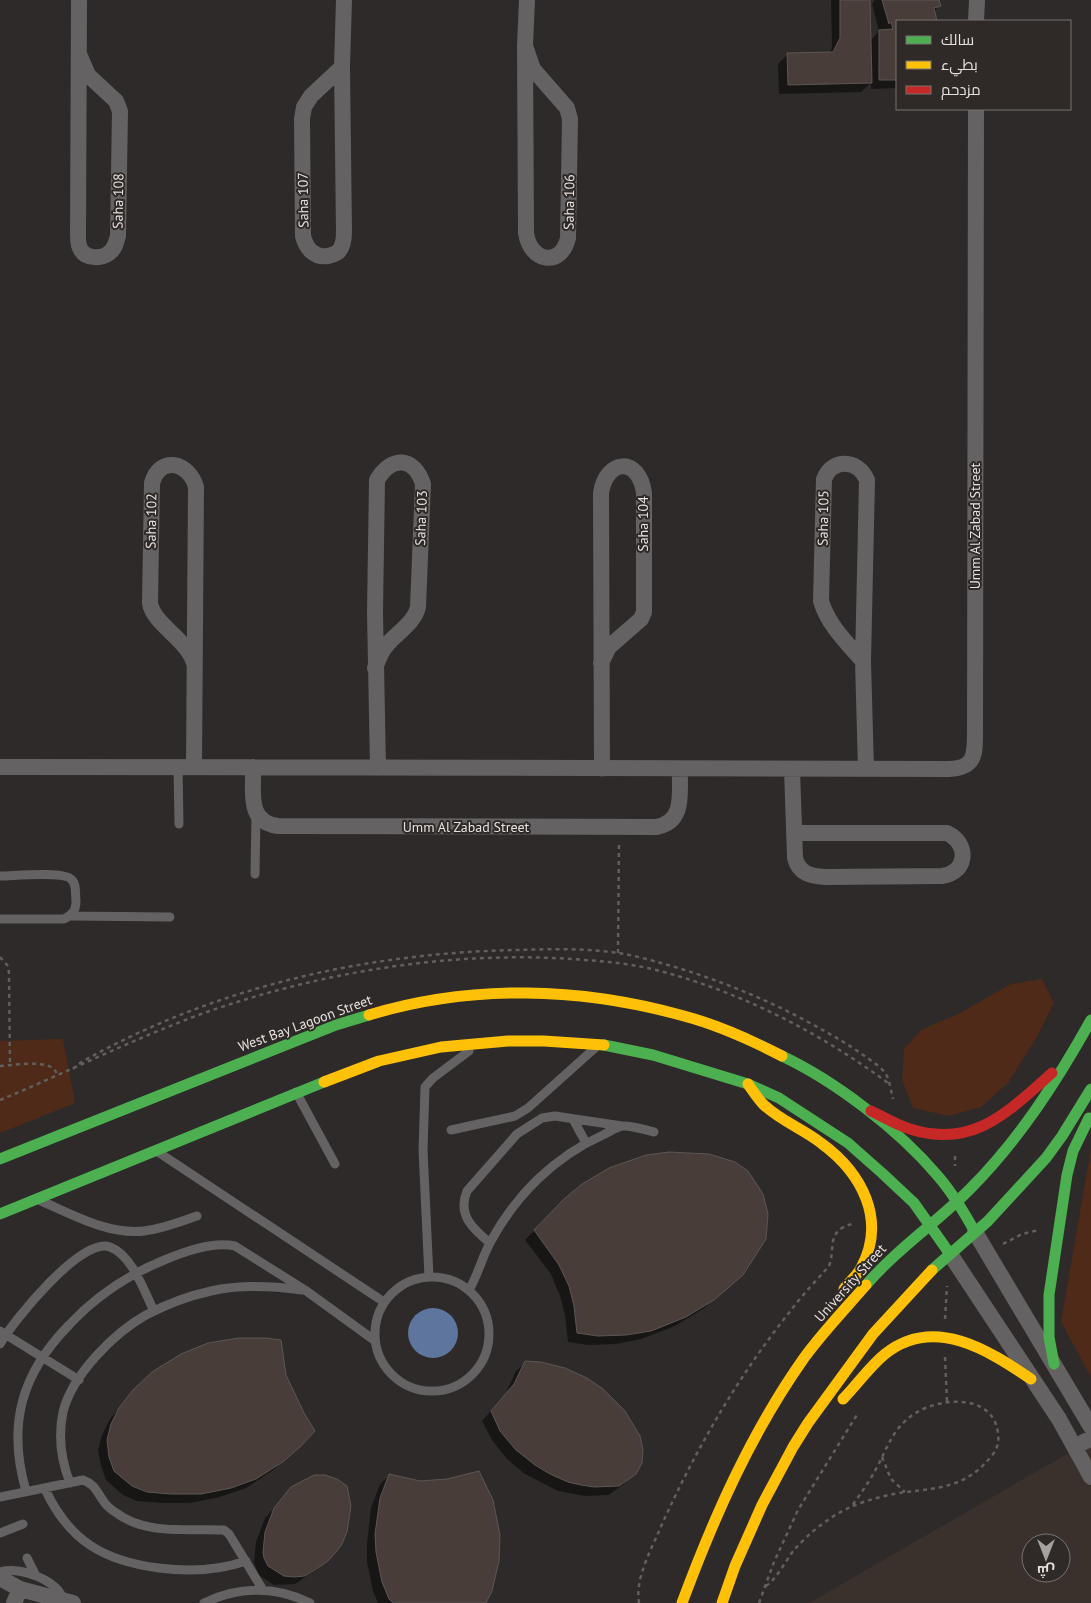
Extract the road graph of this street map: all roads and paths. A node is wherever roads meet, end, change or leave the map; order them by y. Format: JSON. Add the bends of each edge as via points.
{"nodes":[{"id":1,"x":79,"y":0,"type":"edge"},
{"id":2,"x":344,"y":0,"type":"edge"},
{"id":3,"x":527,"y":0,"type":"edge"},
{"id":4,"x":977,"y":0,"type":"edge"},
{"id":5,"x":976,"y":20,"type":"edge"},
{"id":6,"x":525,"y":46,"type":"junction"},
{"id":7,"x":79,"y":54,"type":"junction"},
{"id":8,"x":342,"y":67,"type":"junction"},
{"id":9,"x":976,"y":110,"type":"edge"},
{"id":10,"x":863,"y":661,"type":"junction"},
{"id":11,"x":194,"y":663,"type":"junction"},
{"id":12,"x":601,"y":663,"type":"junction"},
{"id":13,"x":376,"y":668,"type":"junction"},
{"id":14,"x":0,"y":766,"type":"edge"},
{"id":15,"x":186,"y":766,"type":"junction"},
{"id":16,"x":253,"y":766,"type":"junction"},
{"id":17,"x":378,"y":768,"type":"junction"},
{"id":18,"x":602,"y":769,"type":"junction"},
{"id":19,"x":680,"y":769,"type":"junction"},
{"id":20,"x":792,"y":769,"type":"junction"},
{"id":21,"x":866,"y":769,"type":"junction"},
{"id":22,"x":256,"y":814,"type":"junction"},
{"id":23,"x":179,"y":824,"type":"dead end"},
{"id":24,"x":619,"y":827,"type":"junction"},
{"id":25,"x":795,"y":833,"type":"junction"},
{"id":26,"x":255,"y":874,"type":"dead end"},
{"id":27,"x":0,"y":876,"type":"edge"},
{"id":28,"x":71,"y":916,"type":"junction"},
{"id":29,"x":170,"y":917,"type":"dead end"},
{"id":30,"x":0,"y":919,"type":"edge"},
{"id":31,"x":618,"y":953,"type":"dead end"},
{"id":32,"x":0,"y":956,"type":"edge"},
{"id":33,"x":1091,"y":1020,"type":"edge"},
{"id":34,"x":483,"y":1042,"type":"junction"},
{"id":35,"x":599,"y":1044,"type":"junction"},
{"id":36,"x":1073,"y":1054,"type":"junction"},
{"id":37,"x":0,"y":1066,"type":"edge"},
{"id":38,"x":10,"y":1066,"type":"junction"},
{"id":39,"x":73,"y":1070,"type":"dead end"},
{"id":40,"x":58,"y":1076,"type":"junction"},
{"id":41,"x":748,"y":1084,"type":"junction"},
{"id":42,"x":1091,"y":1089,"type":"edge"},
{"id":43,"x":296,"y":1092,"type":"junction"},
{"id":44,"x":0,"y":1100,"type":"edge"},
{"id":45,"x":871,"y":1111,"type":"junction"},
{"id":46,"x":1091,"y":1115,"type":"edge"},
{"id":47,"x":573,"y":1119,"type":"junction"},
{"id":48,"x":623,"y":1126,"type":"junction"},
{"id":49,"x":452,"y":1130,"type":"dead end"},
{"id":50,"x":654,"y":1132,"type":"dead end"},
{"id":51,"x":586,"y":1142,"type":"junction"},
{"id":52,"x":23,"y":1150,"type":"junction"},
{"id":53,"x":155,"y":1150,"type":"junction"},
{"id":54,"x":0,"y":1152,"type":"edge"},
{"id":55,"x":0,"y":1159,"type":"edge"},
{"id":56,"x":335,"y":1164,"type":"dead end"},
{"id":57,"x":36,"y":1200,"type":"junction"},
{"id":58,"x":957,"y":1201,"type":"junction"},
{"id":59,"x":0,"y":1214,"type":"edge"},
{"id":60,"x":197,"y":1216,"type":"dead end"},
{"id":61,"x":872,"y":1223,"type":"junction"},
{"id":62,"x":930,"y":1224,"type":"junction"},
{"id":63,"x":1059,"y":1229,"type":"junction"},
{"id":64,"x":975,"y":1232,"type":"junction"},
{"id":65,"x":490,"y":1243,"type":"junction"},
{"id":66,"x":1003,"y":1244,"type":"dead end"},
{"id":67,"x":950,"y":1254,"type":"junction"},
{"id":68,"x":134,"y":1273,"type":"junction"},
{"id":69,"x":429,"y":1277,"type":"junction"},
{"id":70,"x":305,"y":1290,"type":"junction"},
{"id":71,"x":469,"y":1290,"type":"junction"},
{"id":72,"x":837,"y":1297,"type":"dead end"},
{"id":73,"x":384,"y":1302,"type":"junction"},
{"id":74,"x":827,"y":1311,"type":"dead end"},
{"id":75,"x":154,"y":1312,"type":"junction"},
{"id":76,"x":3,"y":1332,"type":"edge"},
{"id":77,"x":374,"y":1340,"type":"junction"},
{"id":78,"x":0,"y":1344,"type":"edge"},
{"id":79,"x":42,"y":1356,"type":"junction"},
{"id":80,"x":945,"y":1356,"type":"dead end"},
{"id":81,"x":806,"y":1357,"type":"junction"},
{"id":82,"x":1054,"y":1364,"type":"junction"},
{"id":83,"x":1031,"y":1379,"type":"junction"},
{"id":84,"x":79,"y":1380,"type":"junction"},
{"id":85,"x":947,"y":1401,"type":"junction"},
{"id":86,"x":860,"y":1411,"type":"dead end"},
{"id":87,"x":808,"y":1424,"type":"junction"},
{"id":88,"x":1091,"y":1427,"type":"edge"},
{"id":89,"x":1091,"y":1438,"type":"edge"},
{"id":90,"x":1075,"y":1447,"type":"junction"},
{"id":91,"x":882,"y":1456,"type":"junction"},
{"id":92,"x":1091,"y":1477,"type":"edge"},
{"id":93,"x":70,"y":1483,"type":"junction"},
{"id":94,"x":46,"y":1489,"type":"junction"},
{"id":95,"x":26,"y":1491,"type":"junction"},
{"id":96,"x":905,"y":1492,"type":"junction"},
{"id":97,"x":0,"y":1497,"type":"edge"},
{"id":98,"x":851,"y":1507,"type":"junction"},
{"id":99,"x":23,"y":1524,"type":"dead end"},
{"id":100,"x":0,"y":1533,"type":"edge"},
{"id":101,"x":27,"y":1558,"type":"dead end"},
{"id":102,"x":246,"y":1561,"type":"junction"},
{"id":103,"x":0,"y":1572,"type":"edge"},
{"id":104,"x":36,"y":1576,"type":"junction"},
{"id":105,"x":0,"y":1578,"type":"edge"},
{"id":106,"x":766,"y":1586,"type":"junction"},
{"id":107,"x":262,"y":1590,"type":"junction"},
{"id":108,"x":17,"y":1596,"type":"edge"},
{"id":109,"x":69,"y":1602,"type":"edge"},
{"id":110,"x":204,"y":1603,"type":"edge"},
{"id":111,"x":310,"y":1603,"type":"edge"},
{"id":112,"x":639,"y":1603,"type":"edge"},
{"id":113,"x":682,"y":1603,"type":"edge"},
{"id":114,"x":722,"y":1603,"type":"edge"},
{"id":115,"x":759,"y":1603,"type":"edge"}],
"edges":[{"from":1,"to":7,"type":"street","name":"Saha 108"},
{"from":2,"to":8,"type":"street","name":"Saha 107"},
{"from":3,"to":6,"type":"street","name":"Saha 106"},
{"from":4,"to":5,"type":"street"},
{"from":6,"to":6,"type":"street","name":"Saha 106","via":[[526,233],[533,252],[538,256],[552,257],[562,252],[568,238],[570,119],[567,108],[533,69]]},
{"from":7,"to":7,"type":"street","name":"Saha 108","via":[[79,245],[80,250],[89,256],[102,256],[109,254],[118,236],[120,111],[116,101],[88,75]]},
{"from":8,"to":8,"type":"street","name":"Saha 107","via":[[311,96],[304,106],[302,118],[303,236],[306,246],[320,256],[338,252],[344,232]]},
{"from":9,"to":21,"type":"street","name":"Umm Al Zabad Street","via":[[974,755],[960,768]]},
{"from":10,"to":10,"type":"street","name":"Saha 105","via":[[867,480],[860,469],[838,464],[827,472],[824,479],[821,601],[831,623]]},
{"from":10,"to":21,"type":"street","name":"Saha 105"},
{"from":11,"to":11,"type":"street","name":"Saha 102","via":[[188,649],[150,608],[152,483],[161,467],[170,465],[185,469],[196,487]]},
{"from":11,"to":15,"type":"street","name":"Saha 102"},
{"from":12,"to":12,"type":"street","name":"Saha 104","via":[[602,484],[607,475],[623,466],[638,474],[644,493],[644,612],[641,619],[609,647]]},
{"from":12,"to":18,"type":"street","name":"Saha 104"},
{"from":13,"to":13,"type":"street","name":"Saha 103","via":[[381,653],[414,618],[418,607],[422,484],[416,471],[402,463],[387,466],[377,480]]},
{"from":13,"to":17,"type":"street","name":"Saha 103"},
{"from":14,"to":15,"type":"street","name":"Umm Al Zabad Street"},
{"from":15,"to":16,"type":"street","name":"Umm Al Zabad Street"},
{"from":15,"to":23,"type":"lane"},
{"from":16,"to":17,"type":"street","name":"Umm Al Zabad Street"},
{"from":16,"to":22,"type":"street"},
{"from":17,"to":18,"type":"street","name":"Umm Al Zabad Street"},
{"from":18,"to":19,"type":"street","name":"Umm Al Zabad Street"},
{"from":19,"to":20,"type":"street","name":"Umm Al Zabad Street"},
{"from":19,"to":24,"type":"street","name":"Umm Al Zabad Street","via":[[678,812],[670,822],[656,828]]},
{"from":20,"to":21,"type":"street","name":"Umm Al Zabad Street"},
{"from":20,"to":25,"type":"street"},
{"from":22,"to":24,"type":"street","name":"Umm Al Zabad Street","via":[[263,822],[278,826]]},
{"from":22,"to":26,"type":"lane"},
{"from":24,"to":31,"type":"path"},
{"from":25,"to":25,"type":"street","via":[[797,864],[814,876],[948,876],[961,864],[961,844],[947,833]]},
{"from":27,"to":28,"type":"lane","via":[[60,875],[70,878],[75,885],[76,907]]},
{"from":28,"to":29,"type":"lane"},
{"from":28,"to":30,"type":"lane","via":[[64,919]]},
{"from":32,"to":38,"type":"path","via":[[9,973]]},
{"from":33,"to":36,"type":"main road","name":"University Street"},
{"from":34,"to":35,"type":"main road"},
{"from":34,"to":43,"type":"main road","via":[[440,1047],[379,1061]]},
{"from":34,"to":69,"type":"lane","via":[[442,1070],[425,1087],[423,1150]]},
{"from":35,"to":41,"type":"main road","via":[[653,1055]]},
{"from":35,"to":49,"type":"lane","via":[[515,1116]]},
{"from":36,"to":45,"type":"main road","via":[[999,1119],[967,1134],[954,1137],[928,1135],[909,1130]]},
{"from":36,"to":58,"type":"main road","name":"University Street","via":[[1040,1108],[1002,1155]]},
{"from":37,"to":38,"type":"path"},
{"from":38,"to":40,"type":"path","via":[[43,1064],[56,1070]]},
{"from":39,"to":40,"type":"path"},
{"from":40,"to":44,"type":"path"},
{"from":41,"to":61,"type":"main road","via":[[764,1105],[849,1166],[867,1196]]},
{"from":41,"to":62,"type":"main road","via":[[779,1098],[848,1143],[903,1193]]},
{"from":42,"to":64,"type":"main road","via":[[1046,1158]]},
{"from":43,"to":53,"type":"main road"},
{"from":43,"to":56,"type":"lane"},
{"from":45,"to":52,"type":"main road","name":"West Bay Lagoon Street","via":[[786,1056],[695,1019],[612,999],[518,992],[417,1002],[336,1025]]},
{"from":45,"to":58,"type":"main road","name":"West Bay Lagoon Street","via":[[923,1160]]},
{"from":46,"to":63,"type":"main road","via":[[1073,1152]]},
{"from":47,"to":48,"type":"lane"},
{"from":47,"to":51,"type":"lane"},
{"from":47,"to":65,"type":"lane","via":[[548,1116],[517,1134],[467,1191],[463,1206],[465,1214],[476,1232]]},
{"from":48,"to":50,"type":"lane"},
{"from":48,"to":51,"type":"lane"},
{"from":51,"to":65,"type":"lane","via":[[533,1183]]},
{"from":52,"to":54,"type":"main road"},
{"from":52,"to":55,"type":"main road","name":"West Bay Lagoon Street"},
{"from":53,"to":57,"type":"main road"},
{"from":53,"to":73,"type":"lane"},
{"from":57,"to":59,"type":"main road"},
{"from":57,"to":60,"type":"lane","via":[[116,1230],[146,1231]]},
{"from":58,"to":62,"type":"main road","name":"University Street"},
{"from":58,"to":64,"type":"main road","name":"West Bay Lagoon Street"},
{"from":61,"to":72,"type":"main road","via":[[870,1242],[860,1270]]},
{"from":61,"to":112,"type":"path","via":[[848,1225],[835,1236],[829,1266],[792,1309],[736,1389],[697,1453],[668,1510],[642,1574],[638,1587]]},
{"from":62,"to":67,"type":"main road"},
{"from":62,"to":81,"type":"main road","name":"University Street","via":[[881,1269]]},
{"from":63,"to":66,"type":"path","via":[[1022,1234]]},
{"from":63,"to":82,"type":"main road","via":[[1048,1321]]},
{"from":64,"to":67,"type":"main road"},
{"from":64,"to":82,"type":"street"},
{"from":65,"to":71,"type":"lane"},
{"from":67,"to":83,"type":"street"},
{"from":67,"to":87,"type":"main road","via":[[873,1334]]},
{"from":68,"to":70,"type":"lane","via":[[177,1255],[229,1245],[241,1249]]},
{"from":68,"to":75,"type":"lane"},
{"from":68,"to":76,"type":"lane","via":[[120,1252],[109,1246],[97,1246],[52,1280]]},
{"from":68,"to":79,"type":"lane","via":[[83,1310]]},
{"from":69,"to":71,"type":"lane","via":[[444,1278]]},
{"from":69,"to":73,"type":"lane","via":[[404,1284]]},
{"from":70,"to":75,"type":"lane","via":[[261,1286],[213,1290],[189,1296]]},
{"from":70,"to":77,"type":"lane"},
{"from":71,"to":77,"type":"lane","via":[[480,1302],[490,1332],[482,1363],[459,1385],[428,1391],[398,1381],[386,1370]]},
{"from":73,"to":77,"type":"lane","via":[[374,1327]]},
{"from":74,"to":81,"type":"main road"},
{"from":75,"to":84,"type":"lane","via":[[105,1348]]},
{"from":76,"to":78,"type":"lane"},
{"from":76,"to":79,"type":"lane"},
{"from":79,"to":84,"type":"lane"},
{"from":79,"to":95,"type":"lane","via":[[26,1390],[18,1420],[18,1456]]},
{"from":80,"to":85,"type":"path"},
{"from":81,"to":113,"type":"main road","name":"University Street","via":[[729,1488]]},
{"from":82,"to":88,"type":"street"},
{"from":83,"to":87,"type":"main road","via":[[998,1356],[969,1342],[932,1336],[892,1349],[878,1359],[841,1401]]},
{"from":83,"to":90,"type":"street"},
{"from":84,"to":93,"type":"lane","via":[[68,1397],[61,1424],[62,1452]]},
{"from":85,"to":91,"type":"path","via":[[914,1414],[894,1432]]},
{"from":85,"to":96,"type":"path","via":[[978,1405],[988,1410],[997,1427],[995,1453],[959,1482],[934,1490]]},
{"from":86,"to":106,"type":"path","via":[[798,1510]]},
{"from":87,"to":114,"type":"main road","via":[[762,1504]]},
{"from":89,"to":90,"type":"street"},
{"from":90,"to":92,"type":"street"},
{"from":91,"to":96,"type":"path","via":[[891,1478]]},
{"from":91,"to":98,"type":"path"},
{"from":93,"to":94,"type":"lane"},
{"from":93,"to":102,"type":"lane","via":[[83,1480],[90,1483],[114,1512],[139,1524],[168,1530],[224,1530]]},
{"from":94,"to":95,"type":"lane"},
{"from":94,"to":102,"type":"lane","via":[[60,1516],[81,1538],[102,1553],[129,1563],[194,1571]]},
{"from":95,"to":97,"type":"lane"},
{"from":96,"to":98,"type":"path"},
{"from":98,"to":106,"type":"path","via":[[808,1536]]},
{"from":99,"to":100,"type":"lane"},
{"from":101,"to":104,"type":"lane"},
{"from":102,"to":107,"type":"lane"},
{"from":103,"to":104,"type":"lane","via":[[11,1570]]},
{"from":104,"to":109,"type":"lane","via":[[47,1581]]},
{"from":105,"to":108,"type":"street"},
{"from":106,"to":115,"type":"path"},
{"from":107,"to":110,"type":"lane","via":[[241,1590]]},
{"from":107,"to":111,"type":"lane"},
{"from":108,"to":109,"type":"street"}]}
